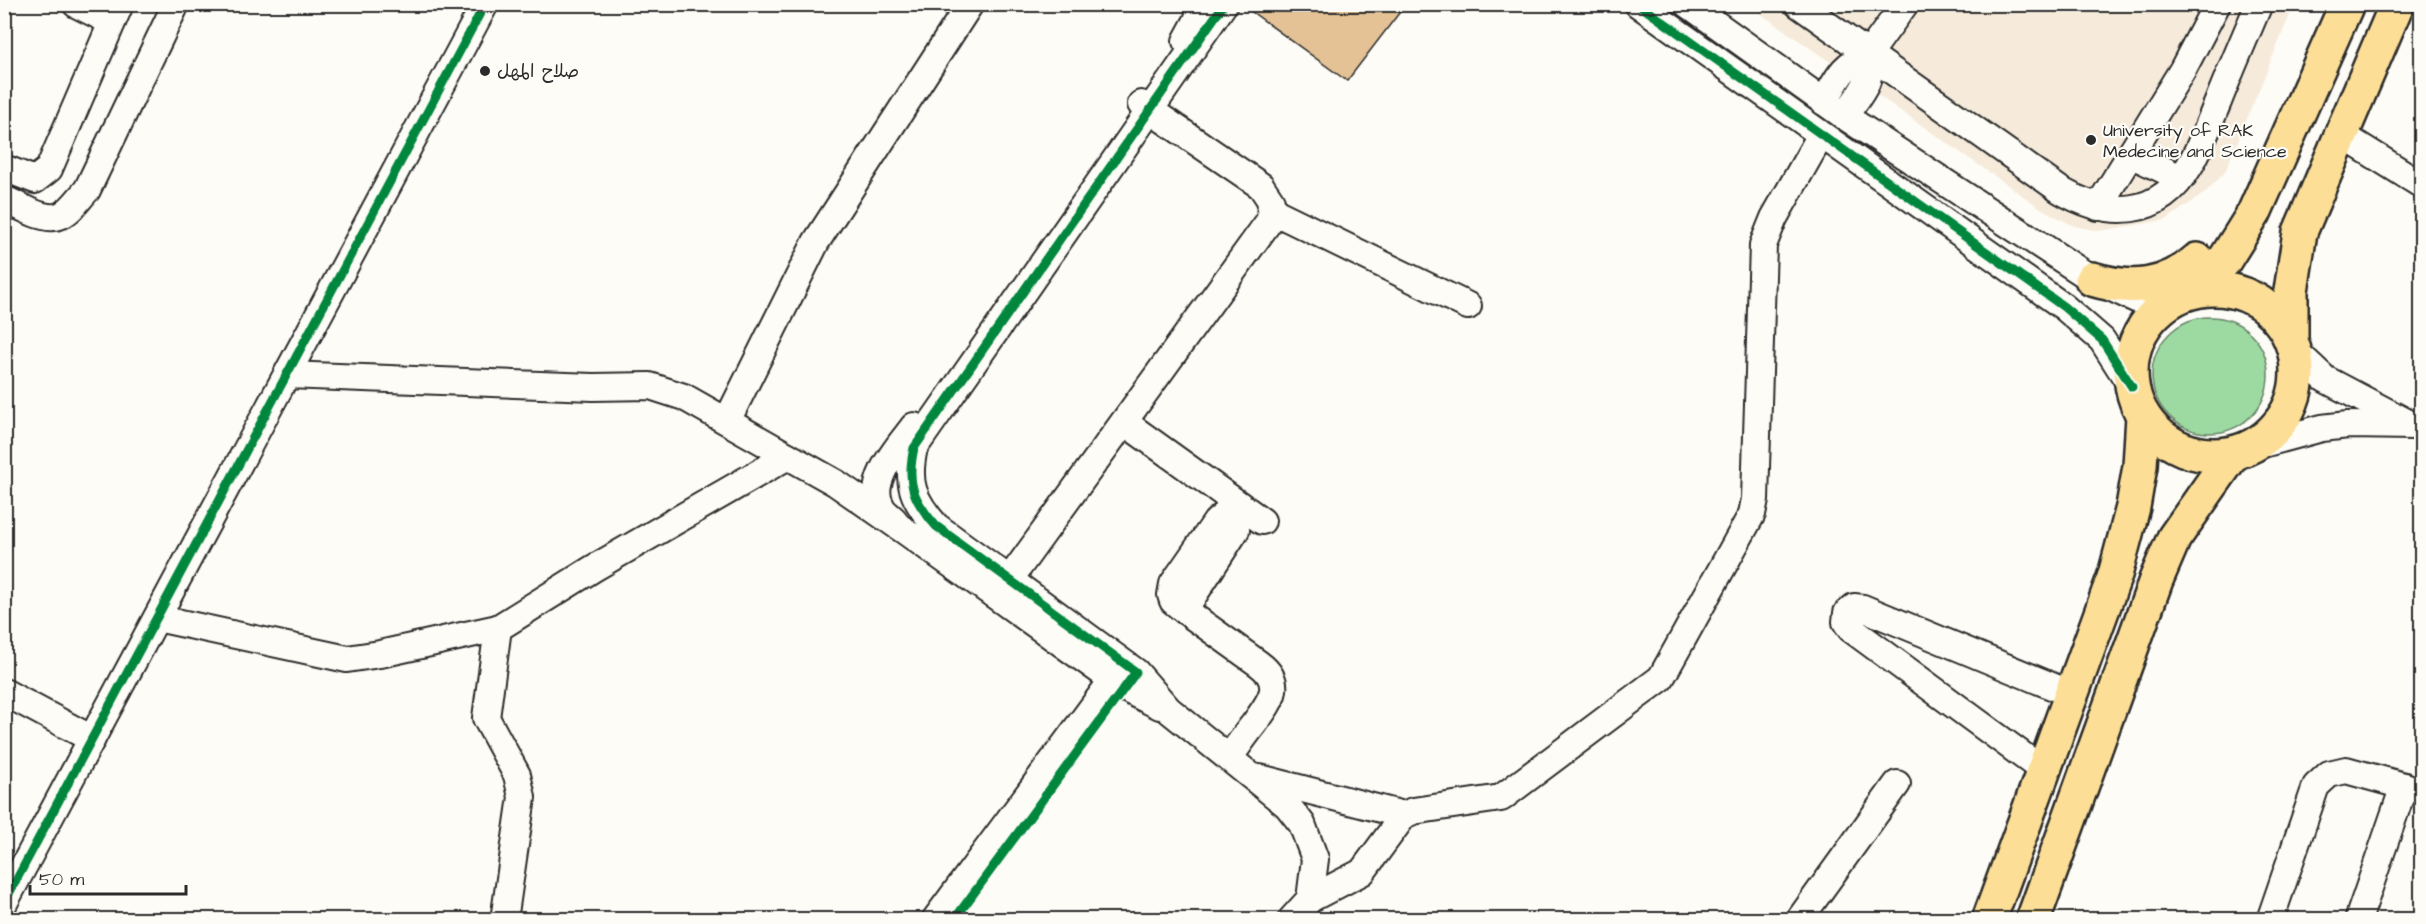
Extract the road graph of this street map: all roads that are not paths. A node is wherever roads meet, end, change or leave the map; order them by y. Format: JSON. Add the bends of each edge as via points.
{"nodes":[{"id":1,"x":76,"y":4,"type":"edge"},
{"id":2,"x":176,"y":4,"type":"edge"},
{"id":3,"x":485,"y":4,"type":"edge"},
{"id":4,"x":970,"y":4,"type":"edge"},
{"id":5,"x":1638,"y":4,"type":"edge"},
{"id":6,"x":1688,"y":4,"type":"edge"},
{"id":7,"x":1798,"y":4,"type":"edge"},
{"id":8,"x":1905,"y":4,"type":"edge"},
{"id":9,"x":2217,"y":4,"type":"edge"},
{"id":10,"x":2259,"y":4,"type":"edge"},
{"id":11,"x":2347,"y":4,"type":"edge"},
{"id":12,"x":2397,"y":4,"type":"edge"},
{"id":13,"x":1214,"y":6,"type":"edge"},
{"id":14,"x":116,"y":13,"type":"edge"},
{"id":15,"x":1867,"y":56,"type":"junction"},
{"id":16,"x":1146,"y":107,"type":"junction"},
{"id":17,"x":1834,"y":109,"type":"junction"},
{"id":18,"x":1821,"y":135,"type":"junction"},
{"id":19,"x":2342,"y":135,"type":"junction"},
{"id":20,"x":2132,"y":154,"type":"junction"},
{"id":21,"x":4,"y":168,"type":"edge"},
{"id":22,"x":2181,"y":178,"type":"junction"},
{"id":23,"x":2421,"y":185,"type":"edge"},
{"id":24,"x":4,"y":199,"type":"edge"},
{"id":25,"x":2098,"y":207,"type":"junction"},
{"id":26,"x":1271,"y":210,"type":"junction"},
{"id":27,"x":2254,"y":213,"type":"junction"},
{"id":28,"x":2092,"y":279,"type":"junction"},
{"id":29,"x":2188,"y":293,"type":"junction"},
{"id":30,"x":1468,"y":306,"type":"dead end"},
{"id":31,"x":2293,"y":345,"type":"junction"},
{"id":32,"x":287,"y":375,"type":"junction"},
{"id":33,"x":2137,"y":401,"type":"junction"},
{"id":34,"x":726,"y":421,"type":"junction"},
{"id":35,"x":1124,"y":422,"type":"junction"},
{"id":36,"x":2418,"y":428,"type":"edge"},
{"id":37,"x":2241,"y":451,"type":"junction"},
{"id":38,"x":788,"y":456,"type":"junction"},
{"id":39,"x":881,"y":472,"type":"junction"},
{"id":40,"x":836,"y":483,"type":"junction"},
{"id":41,"x":1262,"y":521,"type":"dead end"},
{"id":42,"x":905,"y":531,"type":"junction"},
{"id":43,"x":1003,"y":588,"type":"junction"},
{"id":44,"x":1184,"y":610,"type":"dead end"},
{"id":45,"x":157,"y":618,"type":"junction"},
{"id":46,"x":498,"y":628,"type":"junction"},
{"id":47,"x":1922,"y":632,"type":"junction"},
{"id":48,"x":1900,"y":665,"type":"junction"},
{"id":49,"x":1124,"y":676,"type":"junction"},
{"id":50,"x":4,"y":692,"type":"edge"},
{"id":51,"x":2071,"y":694,"type":"junction"},
{"id":52,"x":92,"y":739,"type":"junction"},
{"id":53,"x":1229,"y":758,"type":"junction"},
{"id":54,"x":2043,"y":771,"type":"junction"},
{"id":55,"x":1251,"y":776,"type":"junction"},
{"id":56,"x":1897,"y":784,"type":"dead end"},
{"id":57,"x":2413,"y":788,"type":"edge"},
{"id":58,"x":1404,"y":815,"type":"junction"},
{"id":59,"x":1310,"y":899,"type":"junction"},
{"id":60,"x":4,"y":903,"type":"edge"},
{"id":61,"x":504,"y":920,"type":"edge"},
{"id":62,"x":935,"y":920,"type":"edge"},
{"id":63,"x":954,"y":920,"type":"edge"},
{"id":64,"x":1291,"y":920,"type":"edge"},
{"id":65,"x":1799,"y":920,"type":"edge"},
{"id":66,"x":1989,"y":920,"type":"edge"},
{"id":67,"x":2032,"y":920,"type":"edge"},
{"id":68,"x":2270,"y":920,"type":"edge"},
{"id":69,"x":2358,"y":920,"type":"edge"}],
"edges":[{"from":1,"to":14,"type":"street"},
{"from":2,"to":24,"type":"street","via":[[87,190],[59,216],[45,217]]},
{"from":3,"to":32,"type":"street"},
{"from":4,"to":34,"type":"street","via":[[816,242]]},
{"from":5,"to":18,"type":"street"},
{"from":6,"to":17,"type":"street"},
{"from":7,"to":15,"type":"street"},
{"from":8,"to":15,"type":"street"},
{"from":9,"to":20,"type":"street","via":[[2184,69]]},
{"from":10,"to":22,"type":"street","via":[[2198,150]]},
{"from":11,"to":27,"type":"main road"},
{"from":12,"to":19,"type":"main road"},
{"from":13,"to":16,"type":"street"},
{"from":14,"to":21,"type":"street","via":[[49,170],[35,180]]},
{"from":15,"to":17,"type":"street","via":[[1869,79]]},
{"from":15,"to":25,"type":"street","via":[[2060,190]]},
{"from":16,"to":26,"type":"street","via":[[1261,186]]},
{"from":16,"to":39,"type":"street"},
{"from":16,"to":43,"type":"street","via":[[914,448],[910,482],[919,506]]},
{"from":17,"to":28,"type":"street"},
{"from":18,"to":33,"type":"street","via":[[2064,307],[2102,340]]},
{"from":18,"to":58,"type":"street","via":[[1763,245],[1752,514],[1661,678],[1501,798]]},
{"from":19,"to":23,"type":"street"},
{"from":19,"to":31,"type":"main road","via":[[2300,232],[2291,291]]},
{"from":20,"to":22,"type":"street"},
{"from":20,"to":25,"type":"street"},
{"from":22,"to":25,"type":"street","via":[[2150,202],[2131,209]]},
{"from":26,"to":30,"type":"street"},
{"from":26,"to":35,"type":"street","via":[[1266,228]]},
{"from":27,"to":28,"type":"main road","via":[[2186,270],[2142,287],[2116,286]]},
{"from":27,"to":29,"type":"main road","via":[[2224,261]]},
{"from":28,"to":29,"type":"street","via":[[2138,300]]},
{"from":29,"to":31,"type":"main road","via":[[2229,289],[2255,298],[2276,315]]},
{"from":29,"to":33,"type":"main road","via":[[2154,313],[2139,335],[2131,360]]},
{"from":31,"to":36,"type":"street","via":[[2325,380]]},
{"from":31,"to":37,"type":"main road","via":[[2297,380],[2289,408],[2272,432]]},
{"from":32,"to":34,"type":"street","via":[[650,386],[684,397]]},
{"from":32,"to":45,"type":"street"},
{"from":33,"to":37,"type":"main road","via":[[2160,436],[2182,449],[2207,455]]},
{"from":33,"to":51,"type":"main road","via":[[2140,466],[2130,518],[2115,575]]},
{"from":34,"to":38,"type":"street"},
{"from":35,"to":41,"type":"street"},
{"from":35,"to":43,"type":"street"},
{"from":36,"to":37,"type":"street","via":[[2322,428]]},
{"from":37,"to":67,"type":"main road","via":[[2193,508],[2174,538]]},
{"from":38,"to":40,"type":"street"},
{"from":38,"to":46,"type":"street"},
{"from":39,"to":40,"type":"street","via":[[861,481]]},
{"from":39,"to":42,"type":"street","via":[[880,506]]},
{"from":40,"to":42,"type":"street"},
{"from":42,"to":43,"type":"street"},
{"from":43,"to":49,"type":"street"},
{"from":44,"to":53,"type":"street","via":[[1267,669],[1272,677],[1272,696]]},
{"from":45,"to":46,"type":"street","via":[[347,659]]},
{"from":45,"to":52,"type":"street"},
{"from":46,"to":61,"type":"street","via":[[486,718],[517,775],[522,797]]},
{"from":47,"to":48,"type":"street"},
{"from":47,"to":48,"type":"street","via":[[1859,606],[1847,613],[1848,626]]},
{"from":47,"to":51,"type":"street"},
{"from":48,"to":54,"type":"street"},
{"from":49,"to":53,"type":"street"},
{"from":49,"to":62,"type":"street"},
{"from":49,"to":63,"type":"street"},
{"from":50,"to":52,"type":"street"},
{"from":51,"to":54,"type":"main road"},
{"from":52,"to":60,"type":"street"},
{"from":53,"to":55,"type":"street"},
{"from":54,"to":66,"type":"main road"},
{"from":55,"to":58,"type":"street"},
{"from":55,"to":59,"type":"street","via":[[1287,805],[1302,824],[1315,859]]},
{"from":56,"to":65,"type":"street"},
{"from":57,"to":68,"type":"street","via":[[2346,770],[2329,774],[2316,786]]},
{"from":57,"to":69,"type":"street"},
{"from":58,"to":59,"type":"street","via":[[1362,872]]},
{"from":59,"to":64,"type":"street"}]}
